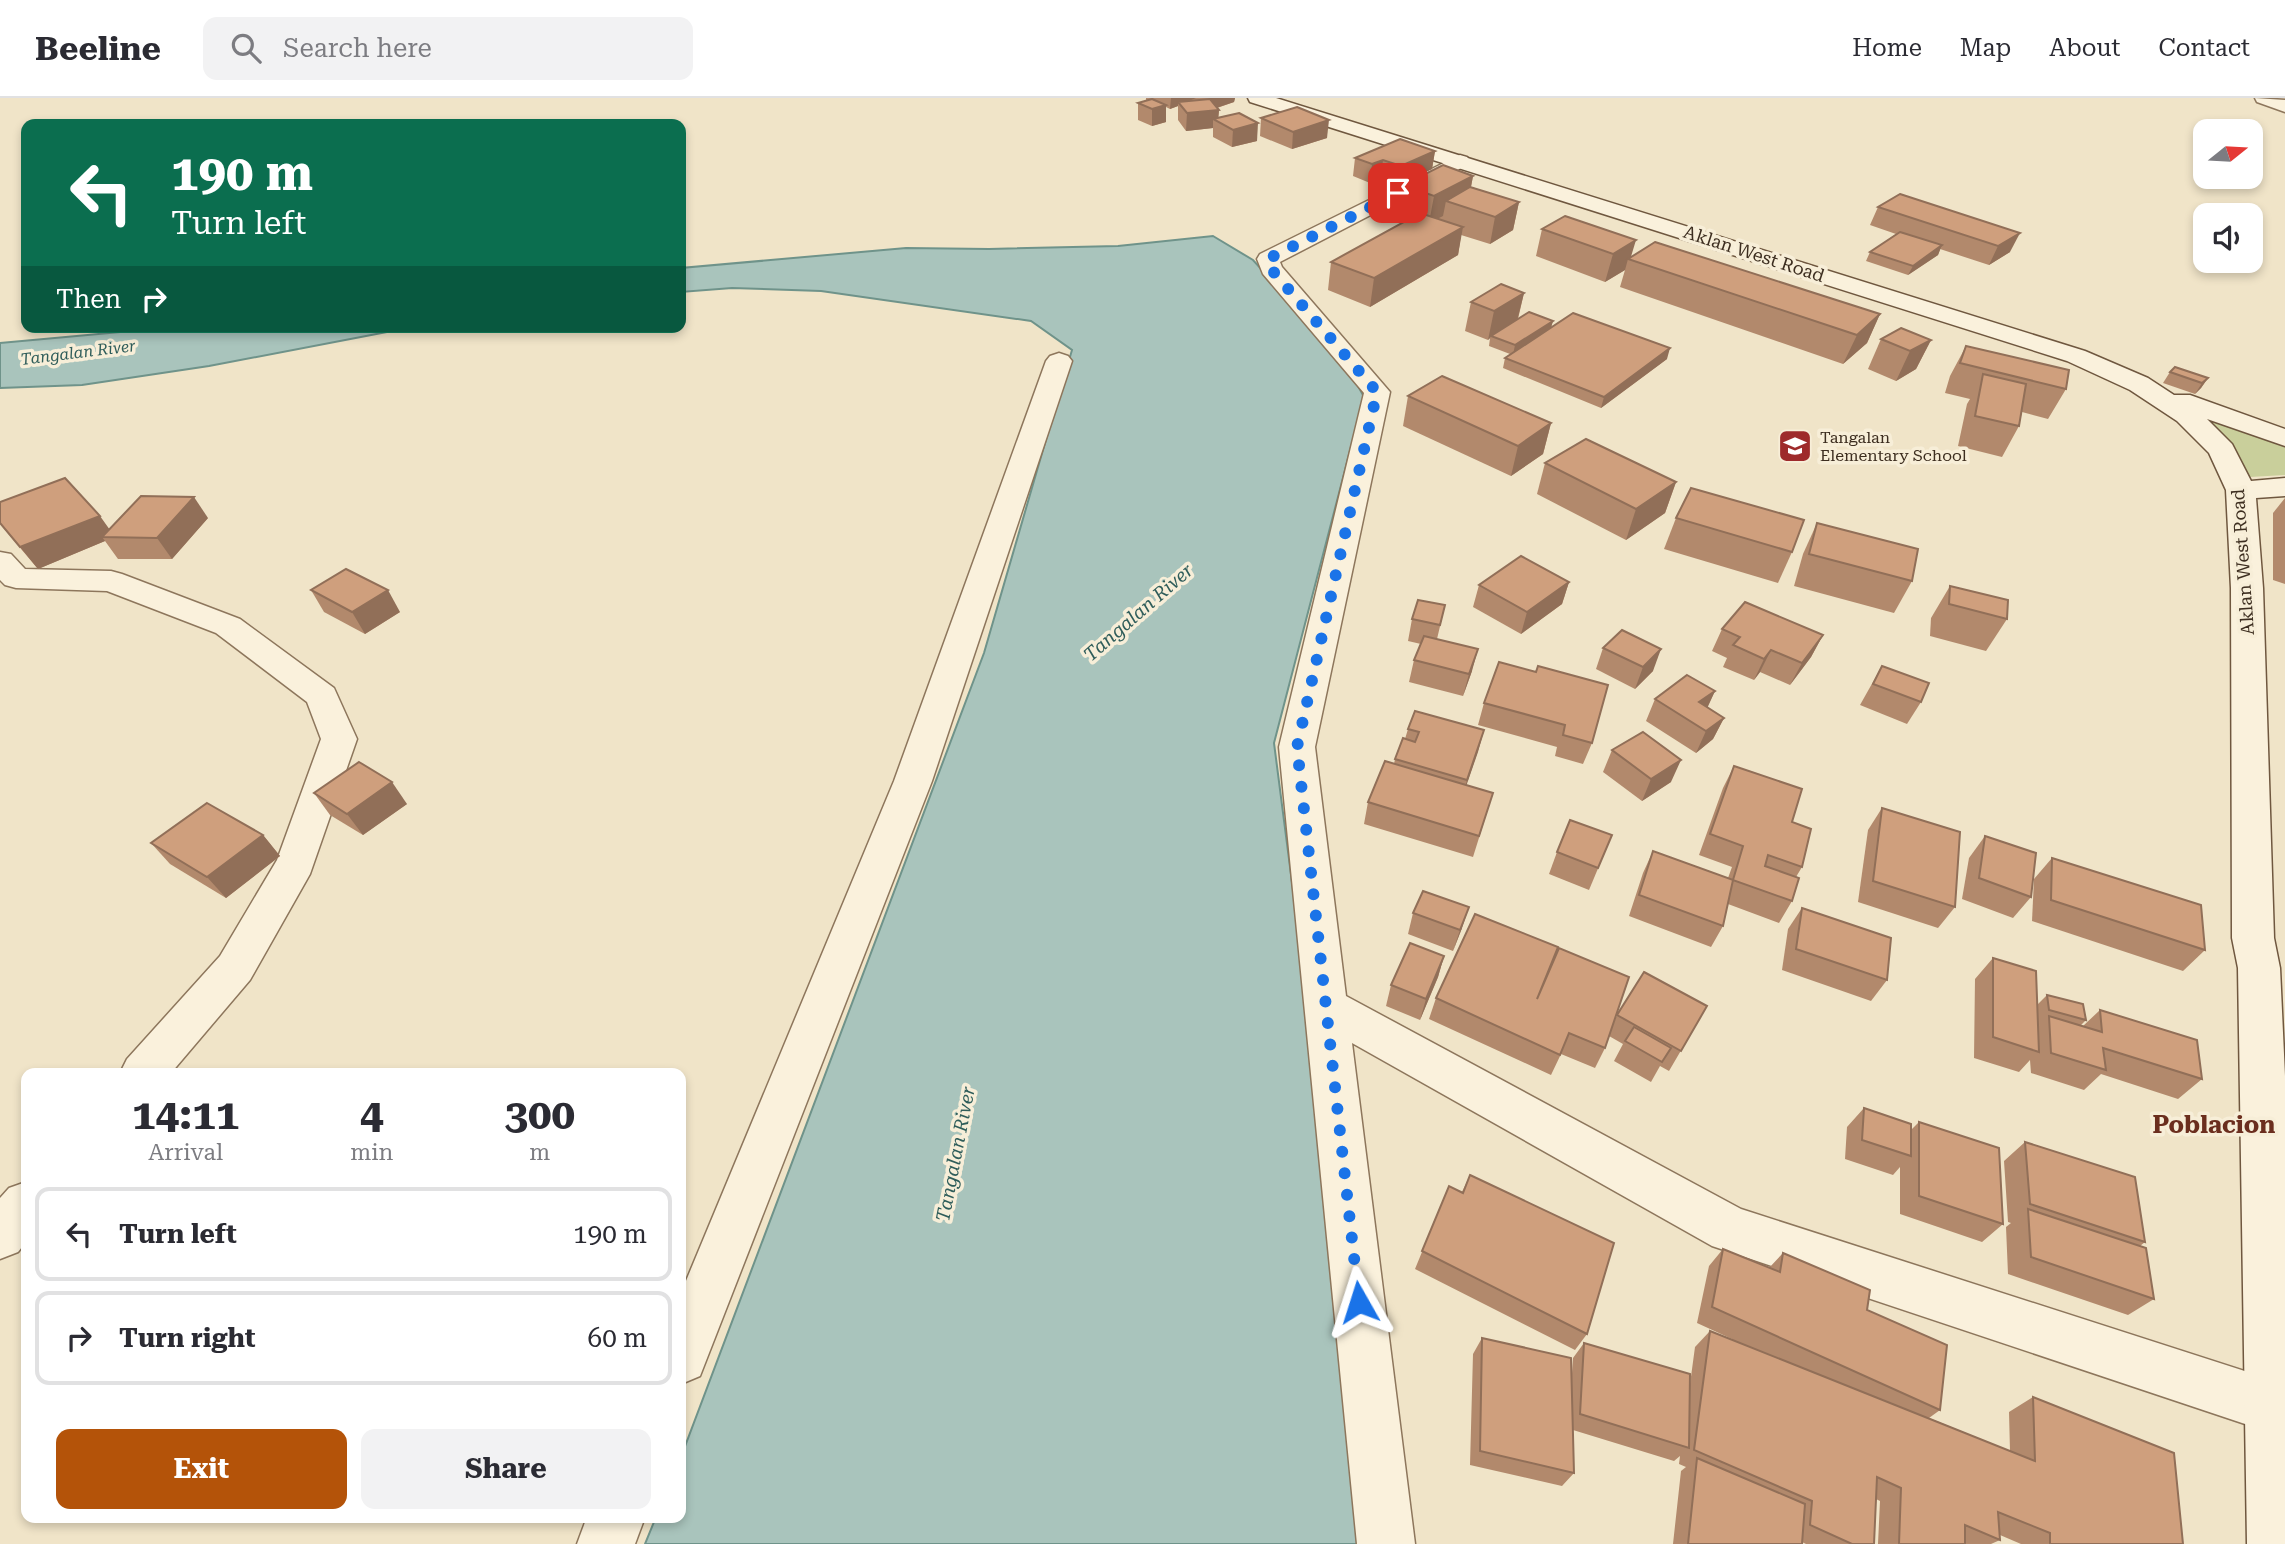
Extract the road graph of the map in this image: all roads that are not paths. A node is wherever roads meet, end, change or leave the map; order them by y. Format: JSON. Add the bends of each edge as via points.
{"nodes":[{"id":1,"x":1256,"y":98,"type":"edge"},
{"id":2,"x":2264,"y":98,"type":"edge"},
{"id":3,"x":2285,"y":106,"type":"edge"},
{"id":4,"x":1460,"y":162,"type":"junction"},
{"id":5,"x":1059,"y":361,"type":"dead end"},
{"id":6,"x":2148,"y":389,"type":"junction"},
{"id":7,"x":2285,"y":438,"type":"edge"},
{"id":8,"x":2285,"y":487,"type":"edge"},
{"id":9,"x":2241,"y":490,"type":"junction"},
{"id":10,"x":0,"y":561,"type":"edge"},
{"id":11,"x":1326,"y":1006,"type":"junction"},
{"id":12,"x":147,"y":1068,"type":"edge"},
{"id":13,"x":2274,"y":1127,"type":"edge"},
{"id":14,"x":21,"y":1211,"type":"edge"},
{"id":15,"x":0,"y":1235,"type":"edge"},
{"id":16,"x":686,"y":1345,"type":"edge"},
{"id":17,"x":2272,"y":1406,"type":"junction"},
{"id":18,"x":614,"y":1523,"type":"edge"},
{"id":19,"x":606,"y":1544,"type":"edge"},
{"id":20,"x":1386,"y":1544,"type":"edge"},
{"id":21,"x":2276,"y":1544,"type":"edge"}],
"edges":[{"from":1,"to":4,"type":"street","name":"Aklan West Road"},
{"from":2,"to":3,"type":"street"},
{"from":4,"to":6,"type":"street","name":"Aklan West Road","via":[[2076,356]]},
{"from":4,"to":11,"type":"street","via":[[1268,259],[1271,269],[1377,392],[1297,747]]},
{"from":5,"to":16,"type":"street","via":[[913,780]]},
{"from":6,"to":7,"type":"street"},
{"from":6,"to":9,"type":"street","name":"Aklan West Road","via":[[2212,438],[2230,462]]},
{"from":8,"to":9,"type":"street"},
{"from":9,"to":13,"type":"street","name":"Aklan West Road","via":[[2253,938]]},
{"from":10,"to":12,"type":"street","via":[[16,578],[111,581],[228,626],[322,696],[339,739],[296,863],[242,956]]},
{"from":11,"to":17,"type":"street","via":[[1730,1230]]},
{"from":11,"to":20,"type":"street"},
{"from":13,"to":17,"type":"street","name":"Aklan West Road"},
{"from":14,"to":15,"type":"street"},
{"from":17,"to":21,"type":"street","name":"Aklan West Road"},
{"from":18,"to":19,"type":"street"}]}
